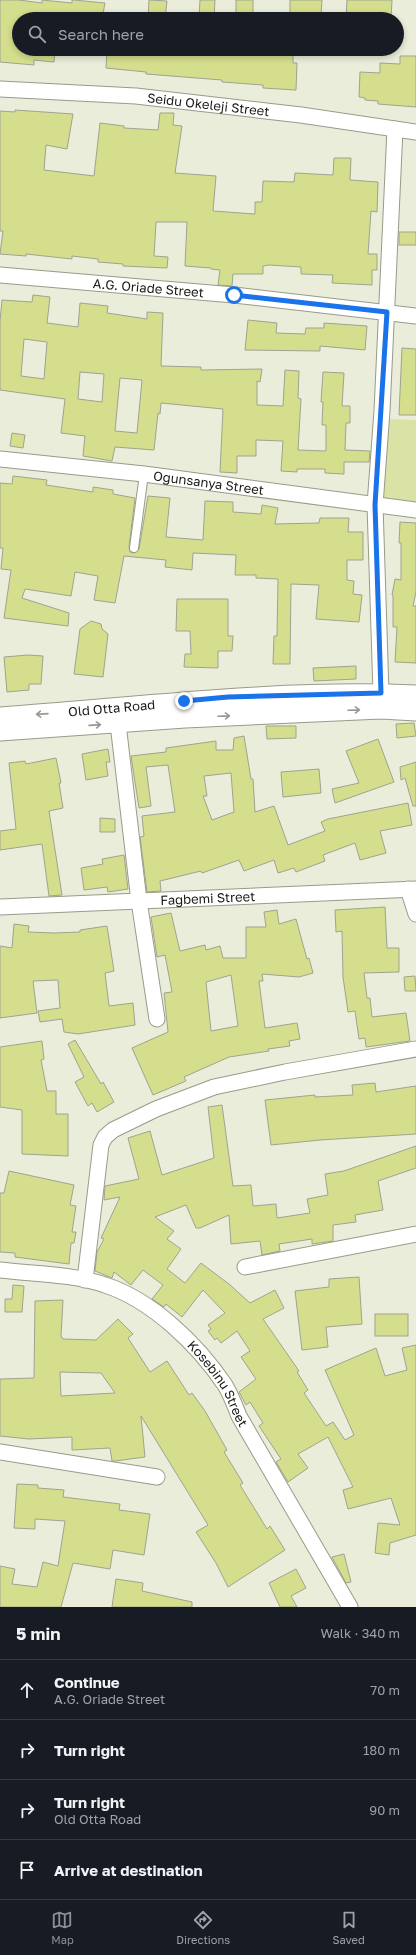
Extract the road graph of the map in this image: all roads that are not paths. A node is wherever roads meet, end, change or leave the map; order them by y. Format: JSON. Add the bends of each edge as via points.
{"nodes":[{"id":1,"x":0,"y":90,"type":"edge"},
{"id":2,"x":395,"y":129,"type":"junction"},
{"id":3,"x":416,"y":132,"type":"edge"},
{"id":4,"x":0,"y":275,"type":"edge"},
{"id":5,"x":387,"y":312,"type":"junction"},
{"id":6,"x":416,"y":316,"type":"edge"},
{"id":7,"x":0,"y":458,"type":"edge"},
{"id":8,"x":144,"y":474,"type":"junction"},
{"id":9,"x":375,"y":505,"type":"junction"},
{"id":10,"x":416,"y":510,"type":"edge"},
{"id":11,"x":134,"y":548,"type":"dead end"},
{"id":12,"x":381,"y":693,"type":"junction"},
{"id":13,"x":416,"y":695,"type":"edge"},
{"id":14,"x":184,"y":709,"type":"junction"},
{"id":15,"x":416,"y":710,"type":"edge"},
{"id":16,"x":0,"y":717,"type":"edge"},
{"id":17,"x":118,"y":724,"type":"junction"},
{"id":18,"x":0,"y":731,"type":"edge"},
{"id":19,"x":412,"y":889,"type":"edge"},
{"id":20,"x":139,"y":901,"type":"junction"},
{"id":21,"x":0,"y":907,"type":"edge"},
{"id":22,"x":416,"y":914,"type":"edge"},
{"id":23,"x":158,"y":1019,"type":"dead end"},
{"id":24,"x":416,"y":1049,"type":"edge"},
{"id":25,"x":416,"y":1234,"type":"edge"},
{"id":26,"x":245,"y":1267,"type":"dead end"},
{"id":27,"x":0,"y":1270,"type":"edge"},
{"id":28,"x":85,"y":1280,"type":"junction"},
{"id":29,"x":0,"y":1452,"type":"edge"},
{"id":30,"x":157,"y":1477,"type":"dead end"},
{"id":31,"x":350,"y":1607,"type":"edge"}],
"edges":[{"from":1,"to":2,"type":"street","name":"Seidu Okeleji Street","via":[[136,96]]},
{"from":2,"to":3,"type":"street","name":"Seidu Okeleji Street"},
{"from":2,"to":5,"type":"street"},
{"from":4,"to":5,"type":"street","name":"A.G. Oriade Street","via":[[234,295]]},
{"from":5,"to":6,"type":"street","name":"A.G. Oriade Street"},
{"from":5,"to":9,"type":"street"},
{"from":7,"to":8,"type":"street","name":"Ogunsanya Street"},
{"from":8,"to":9,"type":"street","name":"Ogunsanya Street"},
{"from":8,"to":11,"type":"lane"},
{"from":9,"to":10,"type":"street","name":"Ogunsanya Street"},
{"from":9,"to":12,"type":"street"},
{"from":12,"to":13,"type":"street","name":"Old Otta Road"},
{"from":12,"to":14,"type":"street","name":"Old Otta Road","via":[[228,697]]},
{"from":14,"to":15,"type":"street","name":"Old Otta Road","one_way":true},
{"from":14,"to":16,"type":"street","name":"Old Otta Road","one_way":true,"via":[[118,708]]},
{"from":14,"to":17,"type":"street","name":"Old Otta Road"},
{"from":18,"to":17,"type":"street","name":"Old Otta Road","one_way":true},
{"from":17,"to":20,"type":"street"},
{"from":19,"to":20,"type":"street","name":"Fagbemi Street"},
{"from":19,"to":22,"type":"street"},
{"from":20,"to":21,"type":"street","name":"Fagbemi Street"},
{"from":20,"to":23,"type":"street"},
{"from":24,"to":28,"type":"street","via":[[214,1087],[156,1109],[113,1130],[101,1145]]},
{"from":25,"to":26,"type":"street"},
{"from":27,"to":28,"type":"street","name":"Kosebinu Street"},
{"from":28,"to":31,"type":"street","name":"Kosebinu Street","via":[[106,1285],[150,1307],[169,1322],[204,1360],[225,1386],[239,1416]]},
{"from":29,"to":30,"type":"street"}]}
